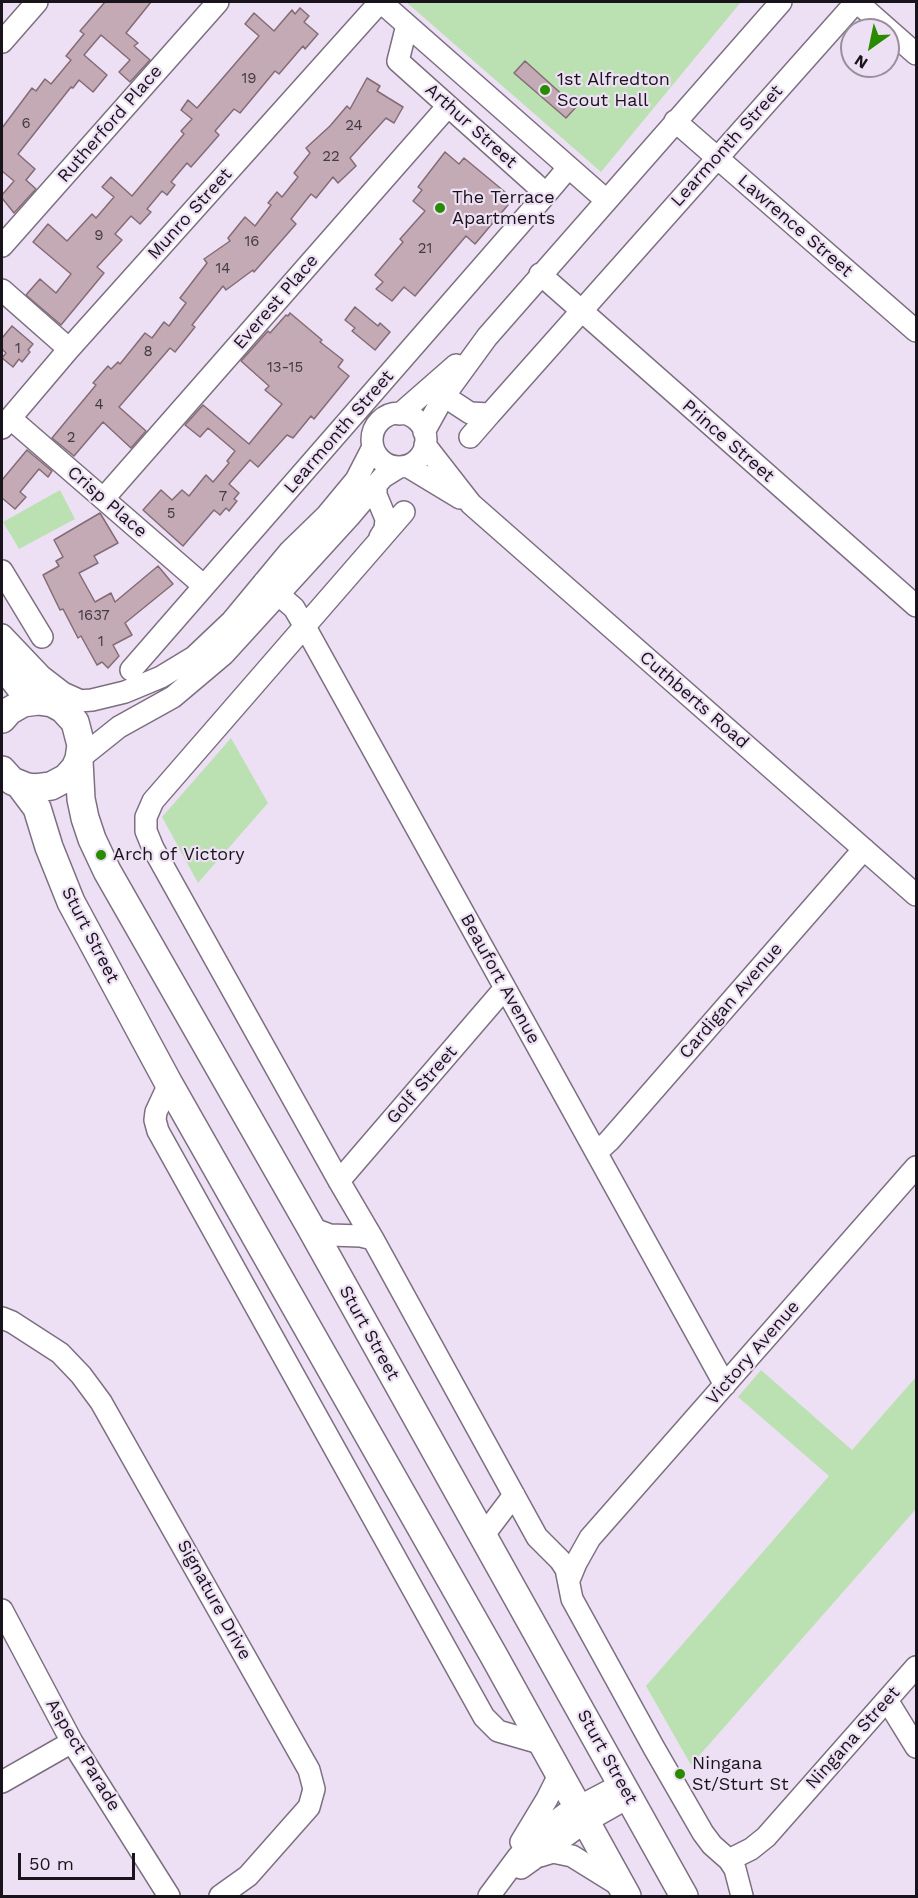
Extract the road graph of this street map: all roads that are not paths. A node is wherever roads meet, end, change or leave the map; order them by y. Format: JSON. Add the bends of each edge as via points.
{"nodes":[{"id":1,"x":37,"y":2,"type":"edge"},
{"id":2,"x":218,"y":2,"type":"edge"},
{"id":3,"x":380,"y":2,"type":"edge"},
{"id":4,"x":781,"y":2,"type":"edge"},
{"id":5,"x":856,"y":2,"type":"edge"},
{"id":6,"x":407,"y":25,"type":"junction"},
{"id":7,"x":2,"y":42,"type":"edge"},
{"id":8,"x":916,"y":54,"type":"edge"},
{"id":9,"x":448,"y":106,"type":"junction"},
{"id":10,"x":675,"y":121,"type":"junction"},
{"id":11,"x":716,"y":158,"type":"junction"},
{"id":12,"x":568,"y":168,"type":"junction"},
{"id":13,"x":546,"y":194,"type":"junction"},
{"id":14,"x":606,"y":200,"type":"junction"},
{"id":15,"x":2,"y":246,"type":"edge"},
{"id":16,"x":540,"y":274,"type":"junction"},
{"id":17,"x":2,"y":290,"type":"edge"},
{"id":18,"x":581,"y":312,"type":"junction"},
{"id":19,"x":916,"y":331,"type":"edge"},
{"id":20,"x":488,"y":337,"type":"junction"},
{"id":21,"x":69,"y":349,"type":"junction"},
{"id":22,"x":444,"y":396,"type":"junction"},
{"id":23,"x":400,"y":414,"type":"junction"},
{"id":24,"x":490,"y":414,"type":"junction"},
{"id":25,"x":6,"y":423,"type":"edge"},
{"id":26,"x":470,"y":437,"type":"dead end"},
{"id":27,"x":425,"y":439,"type":"junction"},
{"id":28,"x":373,"y":447,"type":"junction"},
{"id":29,"x":403,"y":467,"type":"junction"},
{"id":30,"x":375,"y":485,"type":"junction"},
{"id":31,"x":104,"y":498,"type":"junction"},
{"id":32,"x":471,"y":504,"type":"junction"},
{"id":33,"x":404,"y":512,"type":"dead end"},
{"id":34,"x":378,"y":541,"type":"junction"},
{"id":35,"x":2,"y":571,"type":"edge"},
{"id":36,"x":204,"y":586,"type":"junction"},
{"id":37,"x":271,"y":588,"type":"junction"},
{"id":38,"x":916,"y":606,"type":"edge"},
{"id":39,"x":304,"y":625,"type":"junction"},
{"id":40,"x":2,"y":635,"type":"edge"},
{"id":41,"x":42,"y":637,"type":"dead end"},
{"id":42,"x":157,"y":641,"type":"junction"},
{"id":43,"x":2,"y":664,"type":"edge"},
{"id":44,"x":131,"y":670,"type":"dead end"},
{"id":45,"x":161,"y":677,"type":"junction"},
{"id":46,"x":82,"y":701,"type":"junction"},
{"id":47,"x":45,"y":702,"type":"junction"},
{"id":48,"x":2,"y":719,"type":"edge"},
{"id":49,"x":79,"y":760,"type":"junction"},
{"id":50,"x":10,"y":777,"type":"edge"},
{"id":51,"x":864,"y":849,"type":"junction"},
{"id":52,"x":916,"y":895,"type":"edge"},
{"id":53,"x":505,"y":988,"type":"junction"},
{"id":54,"x":169,"y":1084,"type":"junction"},
{"id":55,"x":597,"y":1152,"type":"junction"},
{"id":56,"x":916,"y":1167,"type":"edge"},
{"id":57,"x":339,"y":1181,"type":"junction"},
{"id":58,"x":311,"y":1228,"type":"junction"},
{"id":59,"x":373,"y":1239,"type":"junction"},
{"id":60,"x":2,"y":1318,"type":"edge"},
{"id":61,"x":725,"y":1385,"type":"junction"},
{"id":62,"x":514,"y":1495,"type":"junction"},
{"id":63,"x":483,"y":1536,"type":"junction"},
{"id":64,"x":590,"y":1538,"type":"junction"},
{"id":65,"x":555,"y":1555,"type":"junction"},
{"id":66,"x":569,"y":1580,"type":"junction"},
{"id":67,"x":2,"y":1610,"type":"edge"},
{"id":68,"x":916,"y":1667,"type":"edge"},
{"id":69,"x":887,"y":1700,"type":"junction"},
{"id":70,"x":72,"y":1742,"type":"junction"},
{"id":71,"x":543,"y":1744,"type":"junction"},
{"id":72,"x":916,"y":1747,"type":"edge"},
{"id":73,"x":560,"y":1773,"type":"junction"},
{"id":74,"x":2,"y":1782,"type":"edge"},
{"id":75,"x":625,"y":1790,"type":"junction"},
{"id":76,"x":581,"y":1814,"type":"junction"},
{"id":77,"x":766,"y":1837,"type":"junction"},
{"id":78,"x":729,"y":1860,"type":"junction"},
{"id":79,"x":530,"y":1861,"type":"junction"},
{"id":80,"x":494,"y":1890,"type":"edge"},
{"id":81,"x":741,"y":1890,"type":"edge"},
{"id":82,"x":625,"y":1892,"type":"edge"},
{"id":83,"x":169,"y":1896,"type":"edge"},
{"id":84,"x":220,"y":1896,"type":"edge"},
{"id":85,"x":684,"y":1896,"type":"edge"}],
"edges":[{"from":1,"to":7,"type":"street"},
{"from":2,"to":15,"type":"street","name":"Rutherford Place"},
{"from":3,"to":6,"type":"street","name":"Arthur Street"},
{"from":3,"to":21,"type":"street","name":"Munro Street"},
{"from":4,"to":10,"type":"street","name":"Learmonth Street"},
{"from":5,"to":8,"type":"street"},
{"from":5,"to":11,"type":"street","name":"Learmonth Street"},
{"from":6,"to":9,"type":"street","name":"Arthur Street","via":[[398,61]]},
{"from":6,"to":12,"type":"street","name":"Arthur Street"},
{"from":9,"to":13,"type":"street","name":"Arthur Street"},
{"from":9,"to":31,"type":"street","name":"Everest Place"},
{"from":10,"to":11,"type":"street","name":"Lawrence Street"},
{"from":10,"to":14,"type":"street","name":"Learmonth Street"},
{"from":11,"to":18,"type":"street","name":"Learmonth Street"},
{"from":11,"to":19,"type":"street","name":"Lawrence Street"},
{"from":12,"to":13,"type":"street"},
{"from":12,"to":14,"type":"street","name":"Arthur Street"},
{"from":13,"to":36,"type":"street","name":"Learmonth Street"},
{"from":14,"to":16,"type":"street","name":"Learmonth Street"},
{"from":16,"to":18,"type":"street","name":"Prince Street"},
{"from":16,"to":20,"type":"street","name":"Learmonth Street"},
{"from":17,"to":21,"type":"street"},
{"from":18,"to":24,"type":"street","name":"Learmonth Street"},
{"from":18,"to":38,"type":"street","name":"Prince Street"},
{"from":20,"to":22,"type":"street","name":"Learmonth Street"},
{"from":20,"to":23,"type":"street","name":"Learmonth Street"},
{"from":21,"to":25,"type":"street","name":"Munro Street"},
{"from":22,"to":24,"type":"street","via":[[470,412]]},
{"from":22,"to":27,"type":"street","name":"Learmonth Street"},
{"from":23,"to":27,"type":"street","via":[[415,419]]},
{"from":23,"to":28,"type":"street","via":[[378,423]]},
{"from":24,"to":26,"type":"street","name":"Learmonth Street"},
{"from":25,"to":31,"type":"street","name":"Crisp Place"},
{"from":27,"to":29,"type":"street","via":[[419,458]]},
{"from":27,"to":32,"type":"street","name":"Cuthberts Road"},
{"from":28,"to":29,"type":"street","via":[[380,459]]},
{"from":28,"to":37,"type":"street","name":"Learmonth Street","via":[[356,480],[290,551]]},
{"from":29,"to":30,"type":"street","name":"Learmonth Street"},
{"from":29,"to":32,"type":"street","name":"Cuthberts Road"},
{"from":30,"to":34,"type":"street","via":[[386,519]]},
{"from":30,"to":37,"type":"street","name":"Learmonth Street","via":[[349,517]]},
{"from":31,"to":36,"type":"street","name":"Crisp Place"},
{"from":32,"to":51,"type":"street","name":"Cuthberts Road"},
{"from":33,"to":34,"type":"street"},
{"from":34,"to":39,"type":"street"},
{"from":35,"to":41,"type":"street"},
{"from":36,"to":42,"type":"street","name":"Learmonth Street"},
{"from":37,"to":39,"type":"street","name":"Beaufort Avenue","via":[[294,608]]},
{"from":37,"to":45,"type":"street","name":"Learmonth Street","via":[[212,643]]},
{"from":37,"to":49,"type":"street","name":"Learmonth Street","via":[[224,654],[187,687],[119,728]]},
{"from":39,"to":53,"type":"street","name":"Beaufort Avenue"},
{"from":39,"to":57,"type":"street","via":[[153,801],[146,817],[146,831]]},
{"from":40,"to":46,"type":"street","via":[[41,676],[63,693]]},
{"from":42,"to":44,"type":"street","name":"Learmonth Street"},
{"from":42,"to":45,"type":"street"},
{"from":43,"to":47,"type":"main road","via":[[19,686]]},
{"from":45,"to":46,"type":"street","name":"Learmonth Street","via":[[118,694]]},
{"from":46,"to":47,"type":"street","name":"Learmonth Street"},
{"from":47,"to":48,"type":"main road","via":[[23,703]]},
{"from":47,"to":49,"type":"main road","name":"Sturt Street","via":[[63,709],[75,722],[81,739]]},
{"from":49,"to":50,"type":"main road","via":[[66,778],[51,786],[35,788]]},
{"from":49,"to":58,"type":"main road","name":"Sturt Street","via":[[81,799],[98,853]]},
{"from":50,"to":54,"type":"main road","name":"Sturt Street","via":[[37,808],[71,902]]},
{"from":51,"to":52,"type":"street","name":"Cuthberts Road"},
{"from":51,"to":55,"type":"street","name":"Cardigan Avenue"},
{"from":53,"to":55,"type":"street","name":"Beaufort Avenue"},
{"from":53,"to":57,"type":"street","name":"Golf Street"},
{"from":54,"to":71,"type":"main road","name":"Sturt Street"},
{"from":54,"to":71,"type":"street","via":[[156,1112],[158,1131],[484,1717],[498,1731]]},
{"from":55,"to":61,"type":"street","name":"Beaufort Avenue"},
{"from":56,"to":61,"type":"street","name":"Victory Avenue"},
{"from":57,"to":59,"type":"street"},
{"from":58,"to":59,"type":"street","via":[[330,1235]]},
{"from":58,"to":63,"type":"main road","name":"Sturt Street"},
{"from":59,"to":62,"type":"street"},
{"from":60,"to":84,"type":"street","name":"Signature Drive","via":[[60,1353],[101,1402],[311,1774],[312,1801],[306,1810],[248,1876]]},
{"from":61,"to":64,"type":"street","name":"Victory Avenue"},
{"from":62,"to":63,"type":"street"},
{"from":62,"to":65,"type":"street","via":[[537,1537]]},
{"from":63,"to":75,"type":"main road","name":"Sturt Street"},
{"from":64,"to":65,"type":"street","name":"Victory Avenue","via":[[575,1549]]},
{"from":64,"to":66,"type":"street","name":"Victory Avenue"},
{"from":65,"to":66,"type":"street"},
{"from":66,"to":78,"type":"street","via":[[575,1605],[702,1833]]},
{"from":67,"to":70,"type":"street","name":"Aspect Parade"},
{"from":68,"to":69,"type":"street","name":"Ningana Street"},
{"from":69,"to":72,"type":"street"},
{"from":69,"to":77,"type":"street","name":"Ningana Street"},
{"from":70,"to":74,"type":"street"},
{"from":70,"to":83,"type":"street","name":"Aspect Parade"},
{"from":71,"to":73,"type":"main road","name":"Sturt Street"},
{"from":73,"to":76,"type":"main road","name":"Sturt Street"},
{"from":73,"to":80,"type":"street"},
{"from":75,"to":76,"type":"street"},
{"from":75,"to":85,"type":"main road","name":"Sturt Street"},
{"from":76,"to":79,"type":"street"},
{"from":76,"to":80,"type":"street","via":[[565,1814],[539,1835]]},
{"from":76,"to":82,"type":"main road","name":"Sturt Street"},
{"from":77,"to":78,"type":"street","name":"Ningana Street"},
{"from":77,"to":81,"type":"street","name":"Ningana Street","via":[[747,1866]]},
{"from":78,"to":81,"type":"street"},
{"from":79,"to":80,"type":"street"},
{"from":79,"to":82,"type":"street","via":[[548,1852],[565,1853]]}]}
